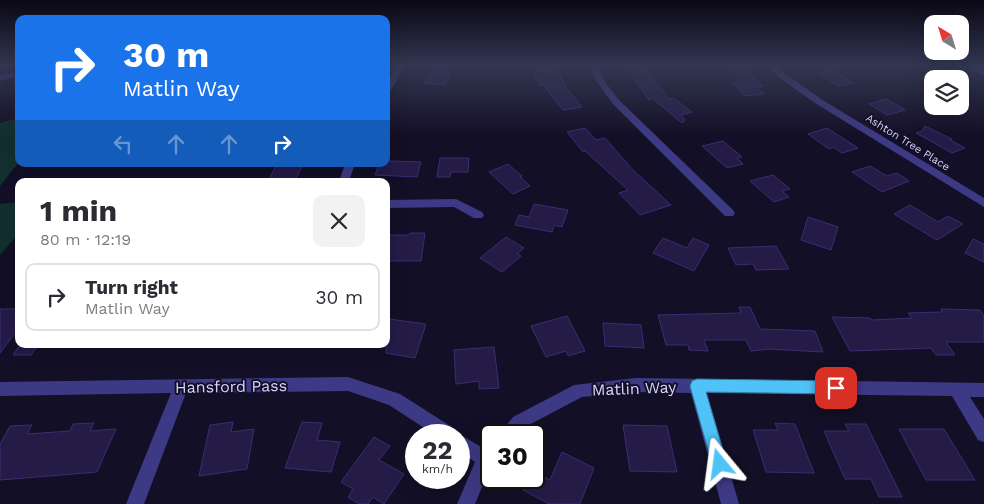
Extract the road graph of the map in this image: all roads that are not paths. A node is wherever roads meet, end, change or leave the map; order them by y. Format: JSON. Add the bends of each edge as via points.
{"nodes":[{"id":1,"x":606,"y":89,"type":"edge"},
{"id":2,"x":800,"y":89,"type":"edge"},
{"id":3,"x":984,"y":203,"type":"edge"},
{"id":4,"x":390,"y":204,"type":"edge"},
{"id":5,"x":729,"y":213,"type":"dead end"},
{"id":6,"x":478,"y":215,"type":"dead end"},
{"id":7,"x":697,"y":386,"type":"junction"},
{"id":8,"x":181,"y":387,"type":"junction"},
{"id":9,"x":0,"y":389,"type":"edge"},
{"id":10,"x":956,"y":389,"type":"junction"},
{"id":11,"x":984,"y":390,"type":"edge"},
{"id":12,"x":432,"y":424,"type":"edge"},
{"id":13,"x":517,"y":424,"type":"edge"},
{"id":14,"x":984,"y":434,"type":"edge"},
{"id":15,"x":480,"y":473,"type":"edge"},
{"id":16,"x":135,"y":504,"type":"edge"},
{"id":17,"x":466,"y":504,"type":"edge"},
{"id":18,"x":730,"y":504,"type":"edge"}],
"edges":[{"from":1,"to":5,"type":"street"},
{"from":2,"to":3,"type":"street","name":"Ashton Tree Place"},
{"from":4,"to":6,"type":"street","via":[[456,203]]},
{"from":7,"to":10,"type":"street","name":"Matlin Way"},
{"from":7,"to":13,"type":"street","name":"Matlin Way","via":[[636,385],[580,390]]},
{"from":7,"to":18,"type":"street"},
{"from":8,"to":9,"type":"street","name":"Hansford Pass"},
{"from":8,"to":12,"type":"street","name":"Hansford Pass","via":[[348,384],[394,399]]},
{"from":8,"to":16,"type":"street"},
{"from":10,"to":11,"type":"street","name":"Matlin Way"},
{"from":10,"to":14,"type":"street"},
{"from":15,"to":17,"type":"street"}]}
